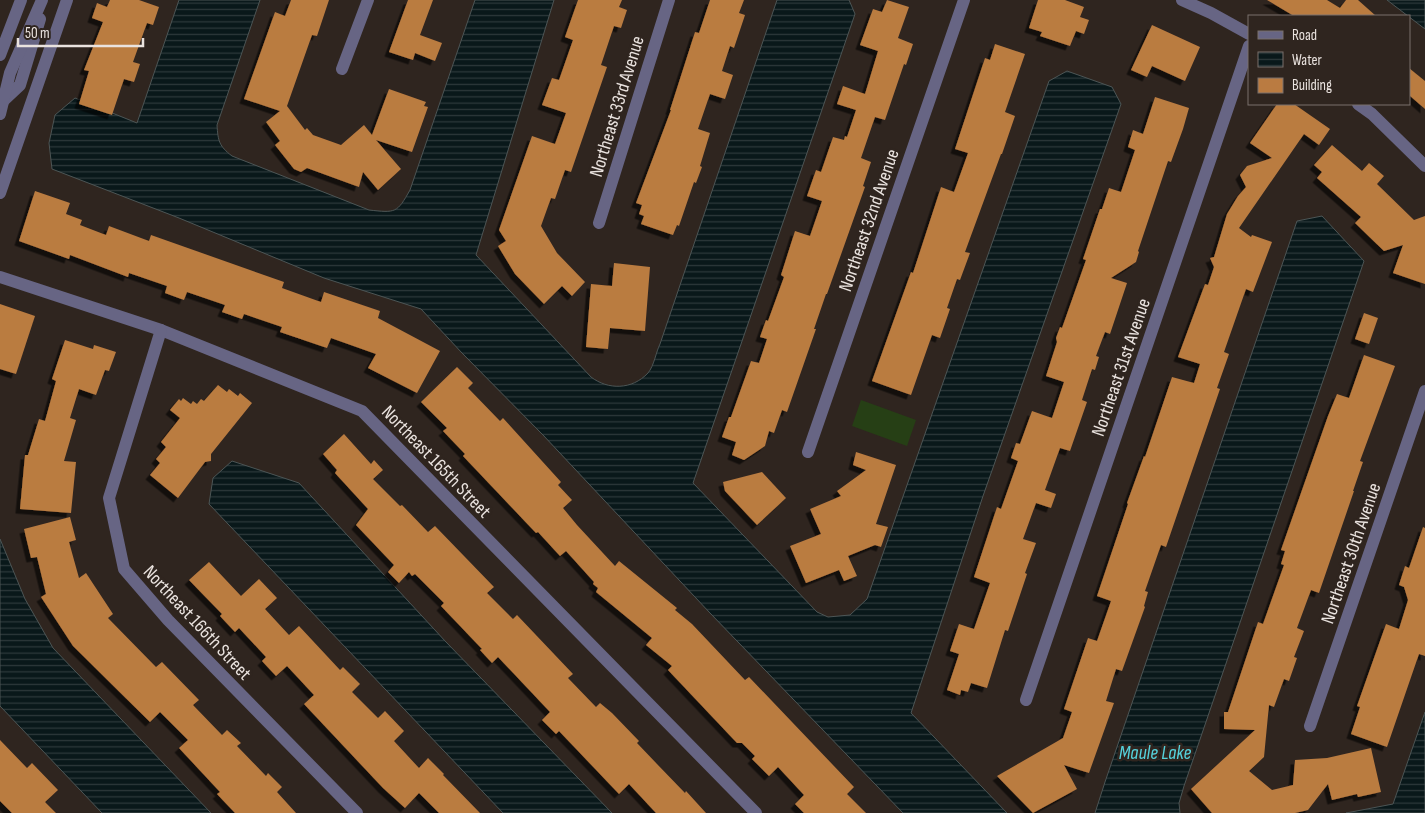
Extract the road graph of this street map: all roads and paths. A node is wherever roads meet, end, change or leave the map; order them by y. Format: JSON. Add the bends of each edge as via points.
{"nodes":[{"id":1,"x":21,"y":0,"type":"edge"},
{"id":2,"x":44,"y":0,"type":"edge"},
{"id":3,"x":67,"y":0,"type":"edge"},
{"id":4,"x":368,"y":0,"type":"edge"},
{"id":5,"x":668,"y":0,"type":"edge"},
{"id":6,"x":964,"y":0,"type":"edge"},
{"id":7,"x":1182,"y":0,"type":"edge"},
{"id":8,"x":1248,"y":33,"type":"edge"},
{"id":9,"x":1248,"y":49,"type":"edge"},
{"id":10,"x":0,"y":55,"type":"edge"},
{"id":11,"x":342,"y":69,"type":"dead end"},
{"id":12,"x":1359,"y":105,"type":"edge"},
{"id":13,"x":0,"y":114,"type":"edge"},
{"id":14,"x":1425,"y":166,"type":"edge"},
{"id":15,"x":0,"y":193,"type":"edge"},
{"id":16,"x":599,"y":223,"type":"dead end"},
{"id":17,"x":0,"y":277,"type":"edge"},
{"id":18,"x":161,"y":330,"type":"junction"},
{"id":19,"x":1425,"y":391,"type":"edge"},
{"id":20,"x":808,"y":452,"type":"dead end"},
{"id":21,"x":1026,"y":700,"type":"dead end"},
{"id":22,"x":1310,"y":726,"type":"dead end"},
{"id":23,"x":357,"y":813,"type":"edge"},
{"id":24,"x":756,"y":813,"type":"edge"}],
"edges":[{"from":1,"to":10,"type":"street"},
{"from":2,"to":13,"type":"street","via":[[20,85],[4,100]]},
{"from":3,"to":15,"type":"street"},
{"from":4,"to":11,"type":"street"},
{"from":5,"to":16,"type":"street","name":"Northeast 33rd Avenue"},
{"from":6,"to":20,"type":"street","name":"Northeast 32nd Avenue"},
{"from":7,"to":8,"type":"street"},
{"from":9,"to":21,"type":"street","name":"Northeast 31st Avenue"},
{"from":12,"to":14,"type":"street"},
{"from":17,"to":18,"type":"street","name":"Northeast 165th Street"},
{"from":18,"to":23,"type":"street","name":"Northeast 166th Street","via":[[109,498],[124,569],[168,620]]},
{"from":18,"to":24,"type":"street","name":"Northeast 165th Street","via":[[362,411]]},
{"from":19,"to":22,"type":"street","name":"Northeast 30th Avenue"}]}
